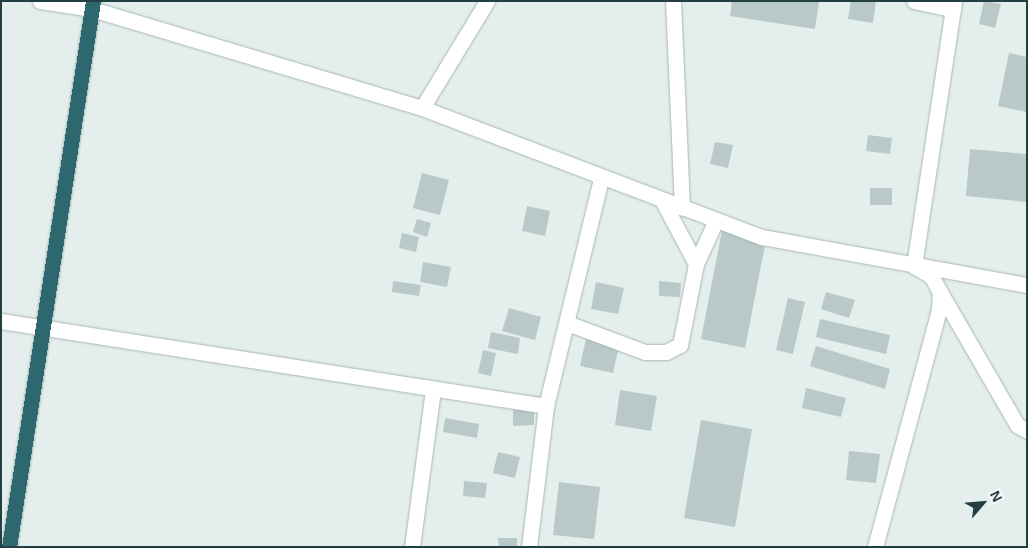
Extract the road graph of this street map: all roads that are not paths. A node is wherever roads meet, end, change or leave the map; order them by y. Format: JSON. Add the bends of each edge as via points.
{"nodes":[{"id":1,"x":40,"y":1,"type":"edge"},
{"id":2,"x":487,"y":1,"type":"edge"},
{"id":3,"x":673,"y":1,"type":"edge"},
{"id":4,"x":914,"y":1,"type":"edge"},
{"id":5,"x":92,"y":5,"type":"edge"},
{"id":6,"x":954,"y":5,"type":"edge"},
{"id":7,"x":422,"y":108,"type":"junction"},
{"id":8,"x":601,"y":178,"type":"junction"},
{"id":9,"x":662,"y":200,"type":"junction"},
{"id":10,"x":682,"y":208,"type":"junction"},
{"id":11,"x":716,"y":220,"type":"junction"},
{"id":12,"x":696,"y":264,"type":"junction"},
{"id":13,"x":914,"y":266,"type":"junction"},
{"id":14,"x":1027,"y":286,"type":"edge"},
{"id":15,"x":940,"y":292,"type":"junction"},
{"id":16,"x":1,"y":321,"type":"edge"},
{"id":17,"x":567,"y":323,"type":"junction"},
{"id":18,"x":41,"y":324,"type":"junction"},
{"id":19,"x":432,"y":389,"type":"junction"},
{"id":20,"x":546,"y":406,"type":"junction"},
{"id":21,"x":1027,"y":431,"type":"edge"},
{"id":22,"x":9,"y":547,"type":"edge"},
{"id":23,"x":412,"y":547,"type":"edge"},
{"id":24,"x":529,"y":547,"type":"edge"},
{"id":25,"x":875,"y":547,"type":"edge"}],
"edges":[{"from":1,"to":5,"type":"street"},
{"from":2,"to":7,"type":"street"},
{"from":3,"to":10,"type":"street"},
{"from":4,"to":6,"type":"street"},
{"from":5,"to":7,"type":"street"},
{"from":5,"to":18,"type":"highway"},
{"from":6,"to":13,"type":"street"},
{"from":7,"to":8,"type":"street"},
{"from":8,"to":9,"type":"street"},
{"from":8,"to":17,"type":"street"},
{"from":9,"to":10,"type":"street"},
{"from":9,"to":12,"type":"street"},
{"from":10,"to":11,"type":"street"},
{"from":11,"to":12,"type":"street"},
{"from":11,"to":13,"type":"street","via":[[762,238]]},
{"from":12,"to":17,"type":"street","via":[[680,345],[666,352],[645,352]]},
{"from":13,"to":14,"type":"street"},
{"from":13,"to":15,"type":"street","via":[[931,276]]},
{"from":15,"to":21,"type":"street","via":[[1017,425]]},
{"from":15,"to":25,"type":"street","via":[[939,309]]},
{"from":16,"to":18,"type":"street"},
{"from":17,"to":20,"type":"street"},
{"from":18,"to":19,"type":"street"},
{"from":18,"to":22,"type":"highway"},
{"from":19,"to":20,"type":"street"},
{"from":19,"to":23,"type":"street"},
{"from":20,"to":24,"type":"street"}]}
